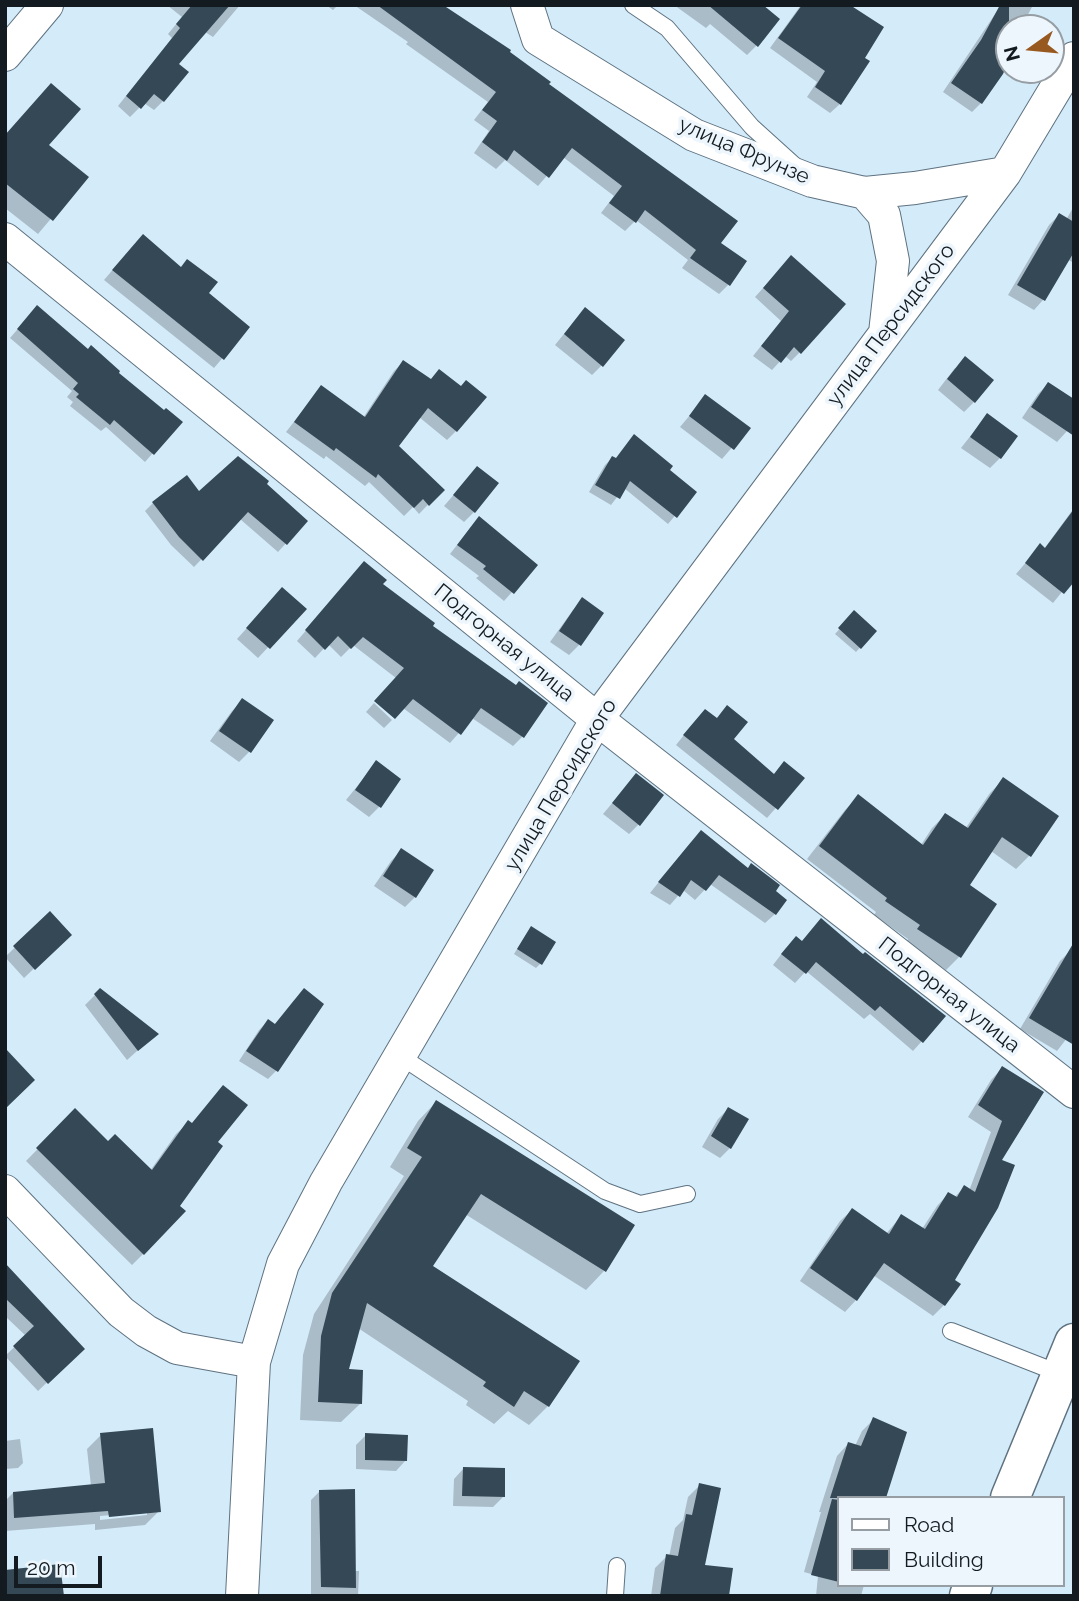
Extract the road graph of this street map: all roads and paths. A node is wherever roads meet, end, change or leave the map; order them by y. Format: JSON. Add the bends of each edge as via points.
{"nodes":[{"id":1,"x":47,"y":5,"type":"edge"},
{"id":2,"x":527,"y":5,"type":"edge"},
{"id":3,"x":633,"y":5,"type":"edge"},
{"id":4,"x":5,"y":55,"type":"edge"},
{"id":5,"x":1074,"y":58,"type":"edge"},
{"id":6,"x":1005,"y":173,"type":"junction"},
{"id":7,"x":812,"y":181,"type":"junction"},
{"id":8,"x":865,"y":193,"type":"junction"},
{"id":9,"x":5,"y":239,"type":"edge"},
{"id":10,"x":885,"y":333,"type":"junction"},
{"id":11,"x":597,"y":719,"type":"junction"},
{"id":12,"x":400,"y":1056,"type":"junction"},
{"id":13,"x":1074,"y":1092,"type":"edge"},
{"id":14,"x":5,"y":1191,"type":"edge"},
{"id":15,"x":687,"y":1194,"type":"dead end"},
{"id":16,"x":951,"y":1331,"type":"dead end"},
{"id":17,"x":1067,"y":1358,"type":"edge"},
{"id":18,"x":254,"y":1362,"type":"junction"},
{"id":19,"x":1011,"y":1496,"type":"edge"},
{"id":20,"x":617,"y":1566,"type":"dead end"},
{"id":21,"x":242,"y":1596,"type":"edge"},
{"id":22,"x":615,"y":1596,"type":"edge"}],
"edges":[{"from":1,"to":4,"type":"street"},
{"from":2,"to":7,"type":"street","name":"улица Фрунзе","via":[[538,38],[694,135]]},
{"from":3,"to":7,"type":"lane","via":[[667,28],[752,127]]},
{"from":5,"to":6,"type":"street","name":"улица Персидского"},
{"from":6,"to":8,"type":"street","name":"улица Фрунзе"},
{"from":6,"to":10,"type":"street","name":"улица Персидского"},
{"from":7,"to":8,"type":"street","name":"улица Фрунзе"},
{"from":8,"to":10,"type":"street","via":[[884,215],[893,261]]},
{"from":9,"to":11,"type":"street","name":"Подгорная улица"},
{"from":10,"to":11,"type":"street","name":"улица Персидского"},
{"from":11,"to":12,"type":"street","name":"улица Персидского"},
{"from":11,"to":13,"type":"street","name":"Подгорная улица"},
{"from":12,"to":15,"type":"lane","via":[[605,1191],[640,1204]]},
{"from":12,"to":18,"type":"street","name":"улица Персидского","via":[[283,1264]]},
{"from":14,"to":18,"type":"street","via":[[121,1312],[146,1331],[177,1348]]},
{"from":16,"to":17,"type":"lane"},
{"from":17,"to":19,"type":"main road"},
{"from":18,"to":21,"type":"street","name":"улица Персидского"},
{"from":20,"to":22,"type":"lane"}]}
